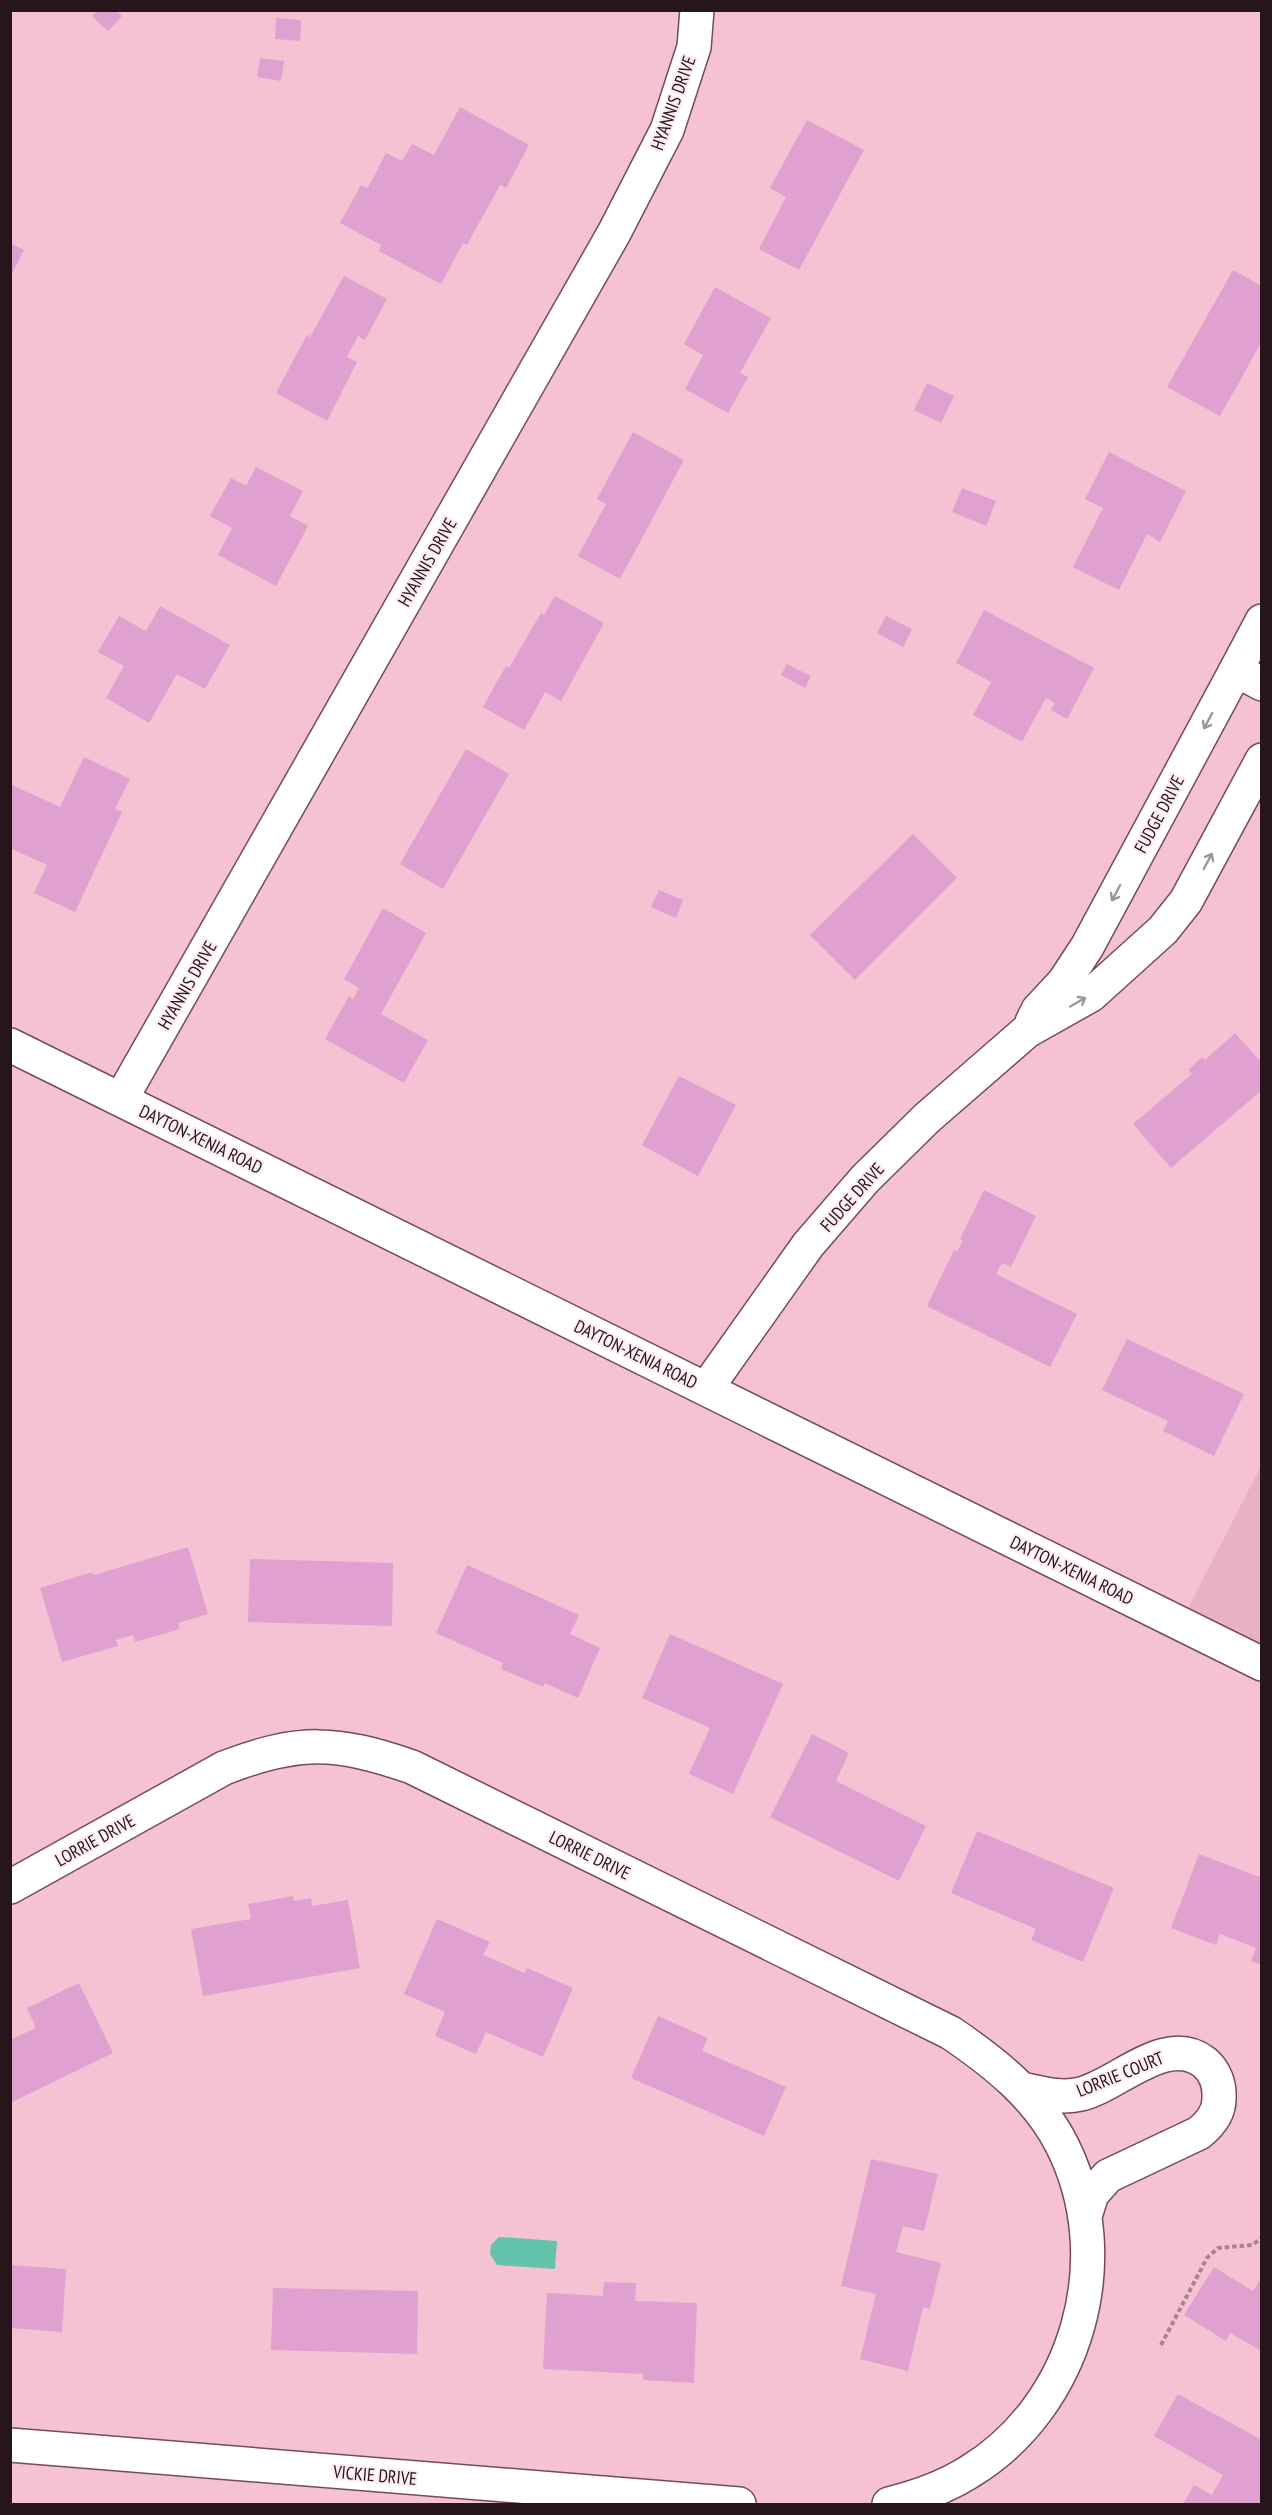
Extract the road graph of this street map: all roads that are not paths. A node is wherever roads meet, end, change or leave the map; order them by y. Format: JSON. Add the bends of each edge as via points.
{"nodes":[{"id":1,"x":697,"y":10,"type":"edge"},
{"id":2,"x":1262,"y":621,"type":"edge"},
{"id":3,"x":1249,"y":677,"type":"edge"},
{"id":4,"x":1262,"y":760,"type":"edge"},
{"id":5,"x":1027,"y":1031,"type":"junction"},
{"id":6,"x":10,"y":1044,"type":"edge"},
{"id":7,"x":122,"y":1100,"type":"junction"},
{"id":8,"x":706,"y":1389,"type":"junction"},
{"id":9,"x":1262,"y":1664,"type":"edge"},
{"id":10,"x":10,"y":1887,"type":"edge"},
{"id":11,"x":1022,"y":2088,"type":"junction"},
{"id":12,"x":1085,"y":2216,"type":"junction"},
{"id":13,"x":10,"y":2445,"type":"edge"},
{"id":14,"x":739,"y":2505,"type":"edge"},
{"id":15,"x":889,"y":2505,"type":"edge"}],
"edges":[{"from":1,"to":7,"type":"street","name":"HYANNIS DRIVE","via":[[694,47],[667,130],[614,233]]},
{"from":2,"to":3,"type":"street","name":"FUDGE DRIVE"},
{"from":3,"to":5,"type":"street","name":"FUDGE DRIVE","one_way":true,"via":[[1087,947],[1064,982],[1038,1010]]},
{"from":5,"to":4,"type":"street","name":"FUDGE DRIVE","one_way":true,"via":[[1091,995],[1163,930],[1186,901]]},
{"from":5,"to":8,"type":"street","name":"FUDGE DRIVE","via":[[927,1118],[865,1179],[808,1245]]},
{"from":6,"to":7,"type":"street","name":"DAYTON-XENIA ROAD"},
{"from":7,"to":8,"type":"street","name":"DAYTON-XENIA ROAD"},
{"from":8,"to":9,"type":"street","name":"DAYTON-XENIA ROAD"},
{"from":10,"to":11,"type":"street","name":"LORRIE DRIVE","via":[[224,1768],[251,1757],[305,1746],[353,1749],[412,1767],[942,2029],[990,2059]]},
{"from":11,"to":12,"type":"street","name":"LORRIE DRIVE","via":[[1062,2145]]},
{"from":11,"to":12,"type":"street","name":"LORRIE COURT","via":[[1051,2096],[1081,2094],[1167,2054],[1198,2058],[1215,2077],[1220,2102],[1208,2126],[1108,2176],[1092,2194]]},
{"from":12,"to":15,"type":"street","via":[[1087,2289],[1082,2315],[1065,2362],[1041,2404],[1009,2442],[970,2472],[926,2494]]},
{"from":13,"to":14,"type":"street","name":"VICKIE DRIVE"}]}
